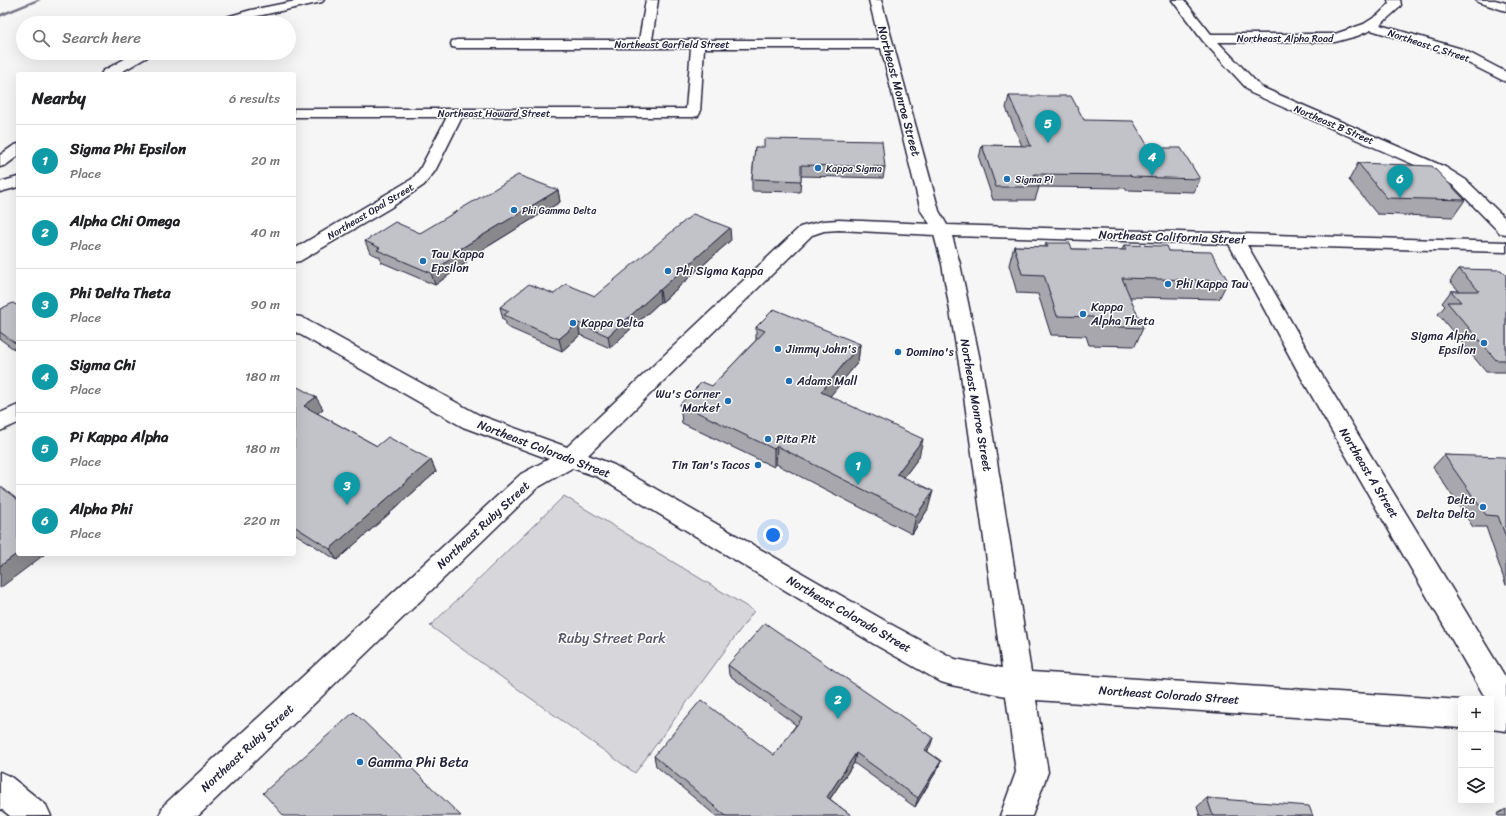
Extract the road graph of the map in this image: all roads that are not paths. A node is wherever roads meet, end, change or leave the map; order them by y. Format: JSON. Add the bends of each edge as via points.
{"nodes":[{"id":1,"x":318,"y":0,"type":"edge"},
{"id":2,"x":652,"y":0,"type":"edge"},
{"id":3,"x":875,"y":0,"type":"edge"},
{"id":4,"x":1178,"y":0,"type":"edge"},
{"id":5,"x":1394,"y":0,"type":"edge"},
{"id":6,"x":1482,"y":0,"type":"edge"},
{"id":7,"x":1506,"y":7,"type":"edge"},
{"id":8,"x":244,"y":16,"type":"edge"},
{"id":9,"x":1370,"y":26,"type":"junction"},
{"id":10,"x":1207,"y":38,"type":"junction"},
{"id":11,"x":457,"y":44,"type":"dead end"},
{"id":12,"x":645,"y":44,"type":"junction"},
{"id":13,"x":698,"y":44,"type":"junction"},
{"id":14,"x":887,"y":44,"type":"junction"},
{"id":15,"x":132,"y":60,"type":"edge"},
{"id":16,"x":111,"y":72,"type":"edge"},
{"id":17,"x":1506,"y":78,"type":"edge"},
{"id":18,"x":296,"y":113,"type":"edge"},
{"id":19,"x":457,"y":113,"type":"junction"},
{"id":20,"x":16,"y":150,"type":"edge"},
{"id":21,"x":0,"y":162,"type":"edge"},
{"id":22,"x":838,"y":225,"type":"joint"},
{"id":23,"x":1506,"y":229,"type":"edge"},
{"id":24,"x":942,"y":230,"type":"junction"},
{"id":25,"x":1235,"y":239,"type":"junction"},
{"id":26,"x":1506,"y":247,"type":"edge"},
{"id":27,"x":296,"y":256,"type":"edge"},
{"id":28,"x":296,"y":323,"type":"edge"},
{"id":29,"x":16,"y":414,"type":"edge"},
{"id":30,"x":0,"y":423,"type":"edge"},
{"id":31,"x":570,"y":458,"type":"junction"},
{"id":32,"x":1018,"y":685,"type":"junction"},
{"id":33,"x":1506,"y":705,"type":"edge"},
{"id":34,"x":1458,"y":714,"type":"edge"},
{"id":35,"x":1494,"y":716,"type":"edge"},
{"id":36,"x":1506,"y":716,"type":"edge"},
{"id":37,"x":0,"y":788,"type":"edge"},
{"id":38,"x":35,"y":816,"type":"edge"},
{"id":39,"x":174,"y":816,"type":"edge"},
{"id":40,"x":1016,"y":816,"type":"edge"}],
"edges":[{"from":1,"to":8,"type":"street"},
{"from":2,"to":12,"type":"street"},
{"from":3,"to":14,"type":"street","name":"Northeast Monroe Street"},
{"from":4,"to":10,"type":"street","name":"Northeast B Street"},
{"from":5,"to":9,"type":"street","name":"Northeast Alpha Road","via":[[1395,5]]},
{"from":6,"to":7,"type":"street"},
{"from":9,"to":10,"type":"street","name":"Northeast Alpha Road","via":[[1335,38]]},
{"from":9,"to":17,"type":"street","name":"Northeast C Street","via":[[1457,52]]},
{"from":10,"to":23,"type":"street","name":"Northeast B Street","via":[[1256,90],[1439,170],[1460,184]]},
{"from":11,"to":12,"type":"street","name":"Northeast Garfield Street"},
{"from":12,"to":13,"type":"street","name":"Northeast Garfield Street"},
{"from":13,"to":14,"type":"street","name":"Northeast Garfield Street"},
{"from":13,"to":19,"type":"street","name":"Northeast Howard Street","via":[[693,113]]},
{"from":14,"to":24,"type":"street","name":"Northeast Monroe Street","via":[[930,211]]},
{"from":15,"to":16,"type":"street"},
{"from":18,"to":19,"type":"street","name":"Northeast Howard Street"},
{"from":19,"to":27,"type":"street","name":"Northeast Opal Street","via":[[427,172],[418,182]]},
{"from":20,"to":21,"type":"street"},
{"from":22,"to":24,"type":"street","name":"Northeast California Street"},
{"from":22,"to":31,"type":"street","name":"Northeast Ruby Street","via":[[806,231]]},
{"from":24,"to":25,"type":"street","name":"Northeast California Street"},
{"from":24,"to":32,"type":"street","name":"Northeast Monroe Street","via":[[972,375]]},
{"from":25,"to":26,"type":"street","name":"Northeast California Street"},
{"from":25,"to":33,"type":"street","name":"Northeast A Street","via":[[1313,378]]},
{"from":28,"to":31,"type":"street","name":"Northeast Colorado Street","via":[[471,421]]},
{"from":29,"to":30,"type":"street"},
{"from":31,"to":32,"type":"street","name":"Northeast Colorado Street","via":[[606,471],[951,672]]},
{"from":31,"to":39,"type":"street","name":"Northeast Ruby Street","via":[[529,481]]},
{"from":32,"to":34,"type":"street","name":"Northeast Colorado Street"},
{"from":32,"to":40,"type":"street","name":"Northeast Monroe Street","via":[[1032,772]]},
{"from":35,"to":36,"type":"street"},
{"from":37,"to":38,"type":"street"}]}
